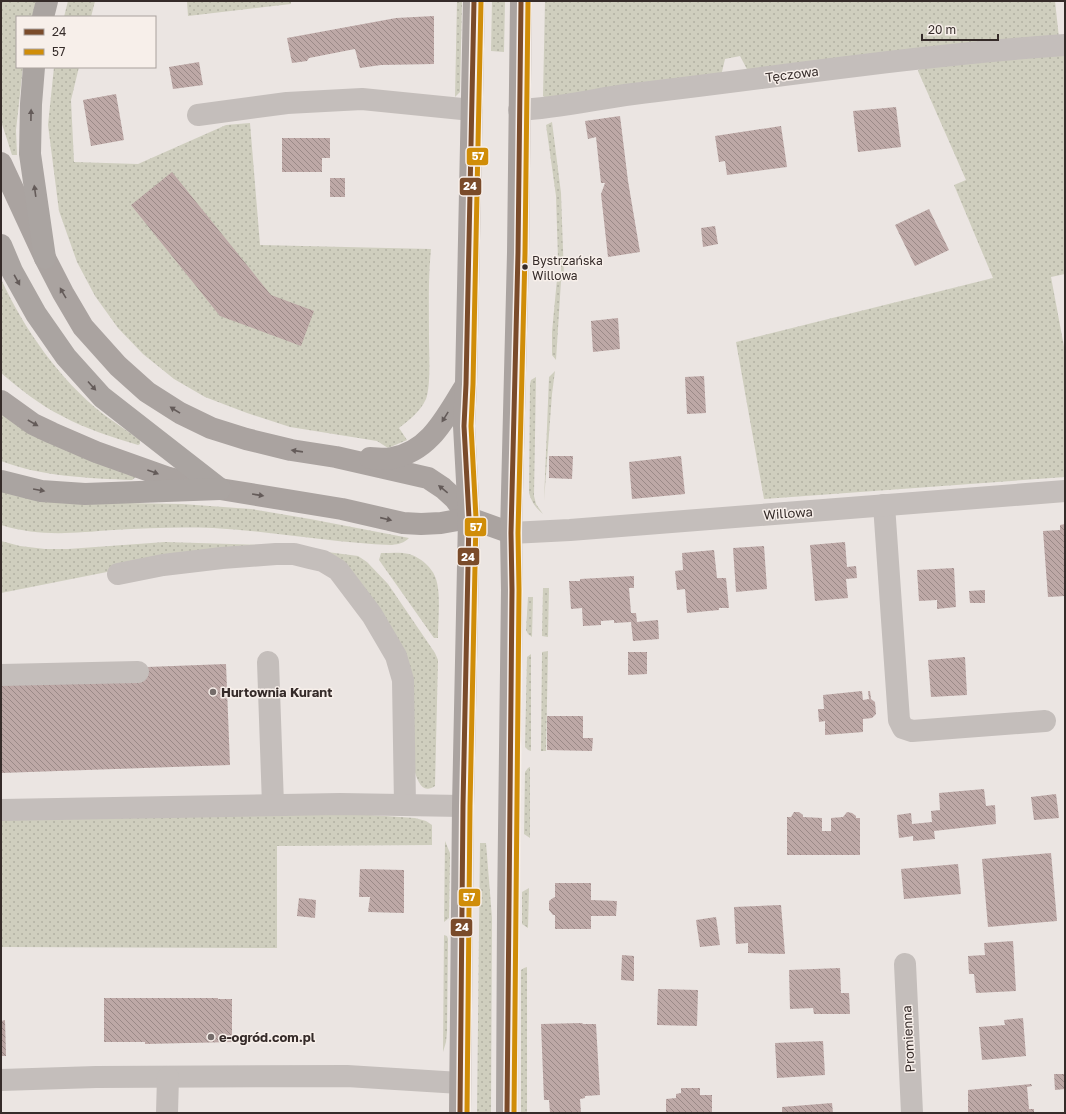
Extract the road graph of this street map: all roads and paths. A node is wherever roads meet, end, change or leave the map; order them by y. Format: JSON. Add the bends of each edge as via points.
{"nodes":[{"id":1,"x":47,"y":1,"type":"edge"},
{"id":2,"x":474,"y":1,"type":"edge"},
{"id":3,"x":521,"y":1,"type":"edge"},
{"id":4,"x":43,"y":16,"type":"edge"},
{"id":5,"x":1065,"y":45,"type":"edge"},
{"id":6,"x":34,"y":68,"type":"edge"},
{"id":7,"x":472,"y":110,"type":"junction"},
{"id":8,"x":520,"y":110,"type":"junction"},
{"id":9,"x":198,"y":115,"type":"dead end"},
{"id":10,"x":1,"y":163,"type":"edge"},
{"id":11,"x":1,"y":245,"type":"edge"},
{"id":12,"x":44,"y":258,"type":"junction"},
{"id":13,"x":466,"y":384,"type":"junction"},
{"id":14,"x":1,"y":401,"type":"edge"},
{"id":15,"x":336,"y":457,"type":"junction"},
{"id":16,"x":1,"y":481,"type":"edge"},
{"id":17,"x":220,"y":489,"type":"junction"},
{"id":18,"x":1065,"y":490,"type":"edge"},
{"id":19,"x":884,"y":505,"type":"junction"},
{"id":20,"x":469,"y":518,"type":"junction"},
{"id":21,"x":511,"y":533,"type":"junction"},
{"id":22,"x":118,"y":574,"type":"dead end"},
{"id":23,"x":268,"y":662,"type":"dead end"},
{"id":24,"x":138,"y":672,"type":"dead end"},
{"id":25,"x":1,"y":674,"type":"edge"},
{"id":26,"x":1045,"y":721,"type":"dead end"},
{"id":27,"x":273,"y":805,"type":"junction"},
{"id":28,"x":405,"y":805,"type":"junction"},
{"id":29,"x":463,"y":806,"type":"junction"},
{"id":30,"x":1,"y":810,"type":"edge"},
{"id":31,"x":905,"y":964,"type":"dead end"},
{"id":32,"x":168,"y":1077,"type":"junction"},
{"id":33,"x":1,"y":1080,"type":"edge"},
{"id":34,"x":460,"y":1083,"type":"junction"},
{"id":35,"x":167,"y":1113,"type":"edge"},
{"id":36,"x":460,"y":1113,"type":"edge"},
{"id":37,"x":508,"y":1113,"type":"edge"},
{"id":38,"x":912,"y":1113,"type":"edge"}],
"edges":[{"from":1,"to":4,"type":"highway"},
{"from":2,"to":7,"type":"main road"},
{"from":3,"to":8,"type":"main road"},
{"from":5,"to":8,"type":"street","name":"Tęczowa","via":[[908,59]]},
{"from":12,"to":6,"type":"highway","one_way":true,"via":[[30,154]]},
{"from":7,"to":9,"type":"street","via":[[362,100],[287,103]]},
{"from":7,"to":13,"type":"main road"},
{"from":8,"to":21,"type":"main road"},
{"from":10,"to":12,"type":"main road"},
{"from":11,"to":17,"type":"highway","one_way":true,"via":[[36,314],[66,357],[102,397]]},
{"from":15,"to":12,"type":"main road","one_way":true,"via":[[291,450],[211,428],[180,413],[147,392],[118,366],[83,327]]},
{"from":13,"to":15,"type":"main road","one_way":true,"via":[[441,425],[425,443],[407,454],[390,459]]},
{"from":13,"to":20,"type":"main road","via":[[464,426]]},
{"from":14,"to":17,"type":"main road","one_way":true,"via":[[33,424],[96,452],[169,478]]},
{"from":20,"to":15,"type":"main road","one_way":true,"via":[[455,499],[428,478]]},
{"from":16,"to":17,"type":"highway","one_way":true,"via":[[41,491],[85,494]]},
{"from":17,"to":20,"type":"main road","one_way":true,"via":[[342,509],[403,523],[441,523]]},
{"from":18,"to":19,"type":"street","name":"Willowa"},
{"from":19,"to":21,"type":"street","name":"Willowa"},
{"from":19,"to":26,"type":"street","via":[[899,720],[903,728],[912,731]]},
{"from":20,"to":21,"type":"main road"},
{"from":20,"to":29,"type":"main road"},
{"from":21,"to":37,"type":"main road"},
{"from":22,"to":28,"type":"street","via":[[222,558],[276,554],[294,554],[323,561],[338,570],[372,616],[396,656],[403,680]]},
{"from":23,"to":27,"type":"street"},
{"from":24,"to":25,"type":"street"},
{"from":27,"to":28,"type":"street"},
{"from":27,"to":30,"type":"street"},
{"from":28,"to":29,"type":"street"},
{"from":29,"to":34,"type":"main road"},
{"from":31,"to":38,"type":"street","name":"Promienna"},
{"from":32,"to":33,"type":"street"},
{"from":32,"to":34,"type":"street","via":[[347,1076]]},
{"from":32,"to":35,"type":"street"},
{"from":34,"to":36,"type":"main road"}]}
